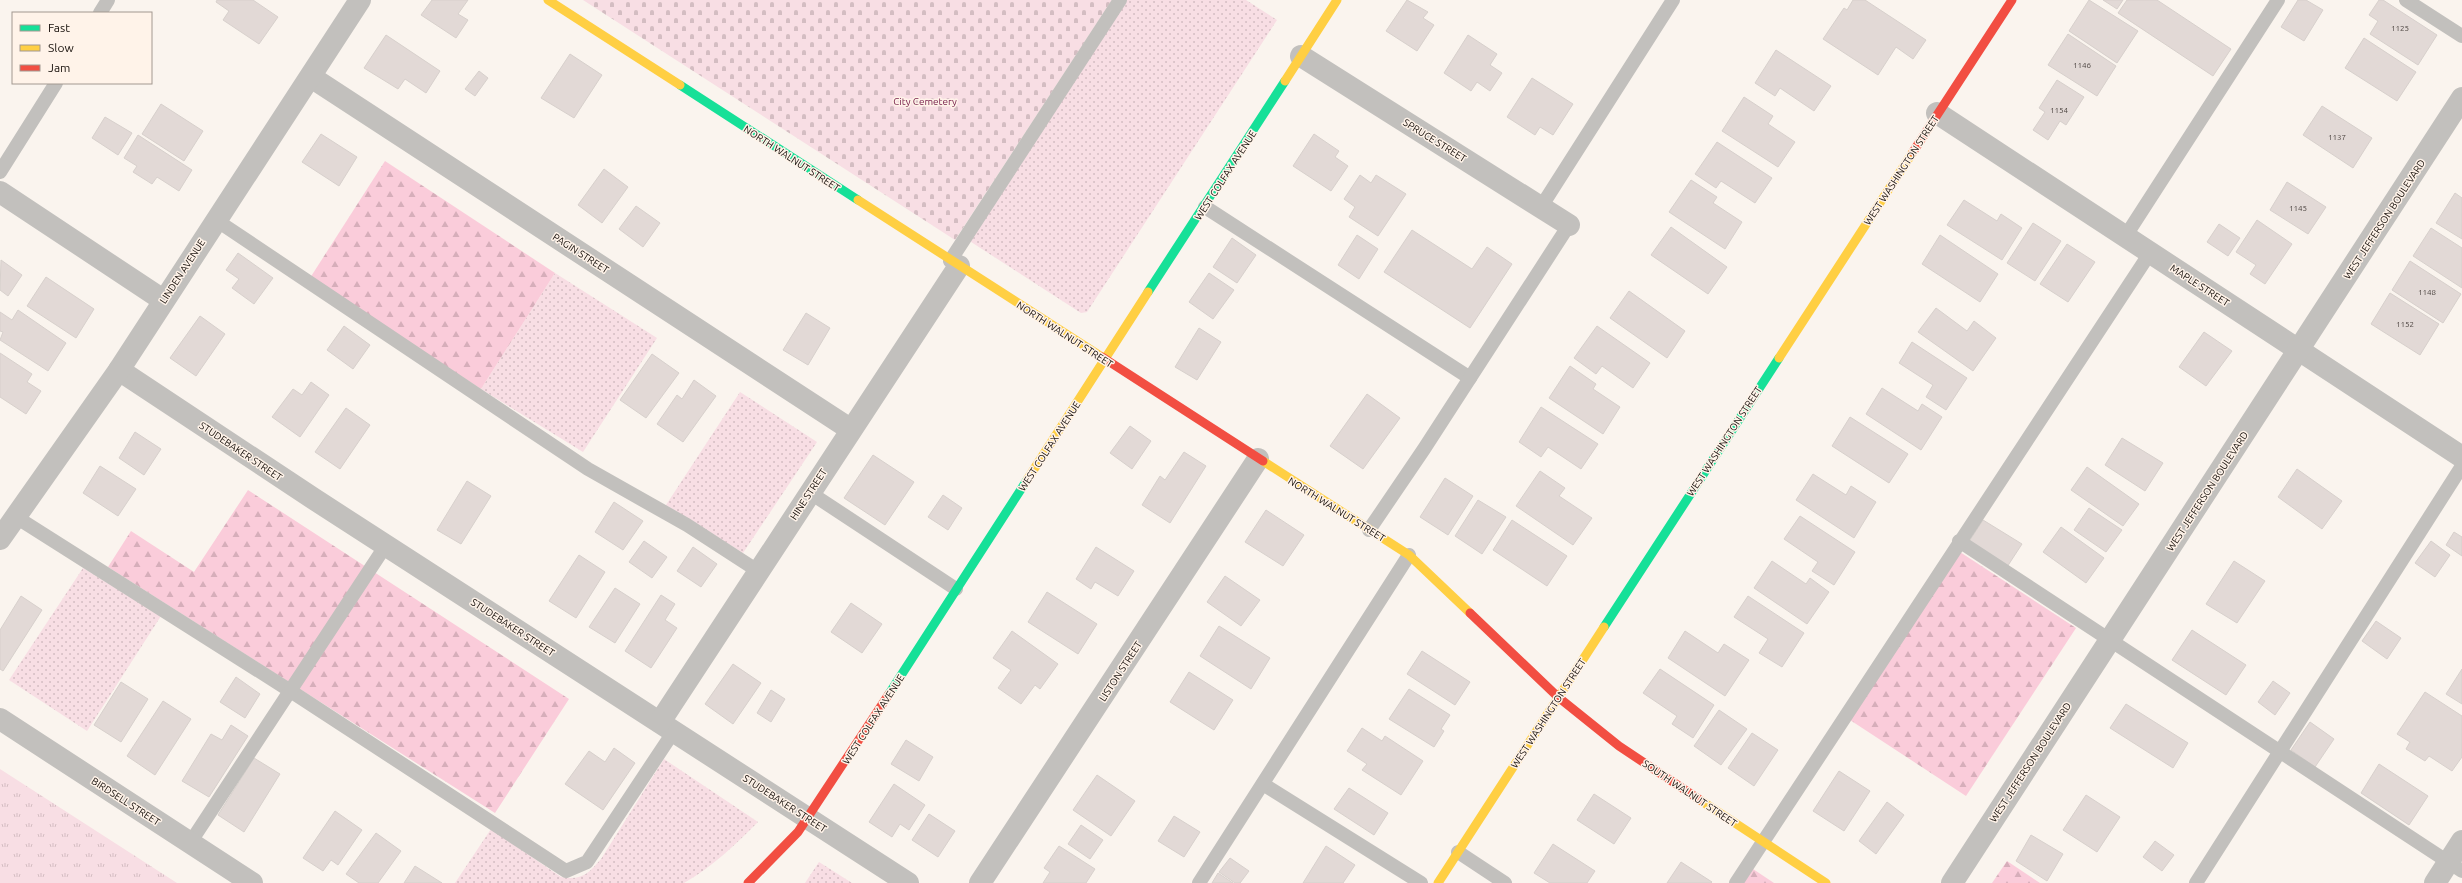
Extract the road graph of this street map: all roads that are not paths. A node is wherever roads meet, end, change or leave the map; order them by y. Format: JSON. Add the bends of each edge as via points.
{"nodes":[{"id":1,"x":108,"y":0,"type":"edge"},
{"id":2,"x":360,"y":0,"type":"edge"},
{"id":3,"x":548,"y":0,"type":"edge"},
{"id":4,"x":1120,"y":0,"type":"edge"},
{"id":5,"x":1337,"y":0,"type":"edge"},
{"id":6,"x":1673,"y":0,"type":"edge"},
{"id":7,"x":2012,"y":0,"type":"edge"},
{"id":8,"x":2278,"y":0,"type":"edge"},
{"id":9,"x":2406,"y":0,"type":"edge"},
{"id":10,"x":101,"y":12,"type":"edge"},
{"id":11,"x":2462,"y":36,"type":"edge"},
{"id":12,"x":1301,"y":56,"type":"junction"},
{"id":13,"x":311,"y":77,"type":"junction"},
{"id":14,"x":55,"y":84,"type":"edge"},
{"id":15,"x":2462,"y":98,"type":"edge"},
{"id":16,"x":1937,"y":113,"type":"junction"},
{"id":17,"x":0,"y":172,"type":"edge"},
{"id":18,"x":0,"y":192,"type":"edge"},
{"id":19,"x":1541,"y":206,"type":"junction"},
{"id":20,"x":1205,"y":207,"type":"junction"},
{"id":21,"x":216,"y":220,"type":"junction"},
{"id":22,"x":1569,"y":225,"type":"joint"},
{"id":23,"x":2125,"y":237,"type":"junction"},
{"id":24,"x":2150,"y":253,"type":"junction"},
{"id":25,"x":954,"y":263,"type":"junction"},
{"id":26,"x":163,"y":300,"type":"junction"},
{"id":27,"x":2299,"y":350,"type":"junction"},
{"id":28,"x":1105,"y":360,"type":"junction"},
{"id":29,"x":119,"y":370,"type":"junction"},
{"id":30,"x":1470,"y":378,"type":"junction"},
{"id":31,"x":850,"y":429,"type":"junction"},
{"id":32,"x":2462,"y":457,"type":"edge"},
{"id":33,"x":1258,"y":459,"type":"junction"},
{"id":34,"x":2462,"y":466,"type":"edge"},
{"id":35,"x":809,"y":492,"type":"junction"},
{"id":36,"x":16,"y":517,"type":"junction"},
{"id":37,"x":1369,"y":530,"type":"junction"},
{"id":38,"x":0,"y":539,"type":"edge"},
{"id":39,"x":1959,"y":541,"type":"junction"},
{"id":40,"x":386,"y":544,"type":"junction"},
{"id":41,"x":1409,"y":555,"type":"junction"},
{"id":42,"x":758,"y":571,"type":"junction"},
{"id":43,"x":956,"y":589,"type":"junction"},
{"id":44,"x":2110,"y":640,"type":"junction"},
{"id":45,"x":290,"y":690,"type":"junction"},
{"id":46,"x":1558,"y":697,"type":"junction"},
{"id":47,"x":0,"y":719,"type":"edge"},
{"id":48,"x":667,"y":727,"type":"junction"},
{"id":49,"x":2281,"y":751,"type":"junction"},
{"id":50,"x":1263,"y":784,"type":"junction"},
{"id":51,"x":808,"y":818,"type":"junction"},
{"id":52,"x":2462,"y":841,"type":"edge"},
{"id":53,"x":1764,"y":842,"type":"junction"},
{"id":54,"x":190,"y":843,"type":"junction"},
{"id":55,"x":1458,"y":852,"type":"junction"},
{"id":56,"x":2455,"y":866,"type":"edge"},
{"id":57,"x":252,"y":883,"type":"edge"},
{"id":58,"x":748,"y":883,"type":"edge"},
{"id":59,"x":908,"y":883,"type":"edge"},
{"id":60,"x":980,"y":883,"type":"edge"},
{"id":61,"x":1199,"y":883,"type":"edge"},
{"id":62,"x":1421,"y":883,"type":"edge"},
{"id":63,"x":1438,"y":883,"type":"edge"},
{"id":64,"x":1505,"y":883,"type":"edge"},
{"id":65,"x":1736,"y":883,"type":"edge"},
{"id":66,"x":1826,"y":883,"type":"edge"},
{"id":67,"x":1952,"y":883,"type":"edge"},
{"id":68,"x":2196,"y":883,"type":"edge"},
{"id":69,"x":2435,"y":883,"type":"edge"}],
"edges":[{"from":1,"to":10,"type":"lane"},
{"from":2,"to":13,"type":"street","name":"LINDEN AVENUE"},
{"from":3,"to":25,"type":"street","name":"NORTH WALNUT STREET"},
{"from":4,"to":25,"type":"lane"},
{"from":5,"to":12,"type":"street","name":"WEST COLFAX AVENUE"},
{"from":6,"to":19,"type":"lane"},
{"from":7,"to":16,"type":"street","name":"WEST WASHINGTON STREET"},
{"from":8,"to":23,"type":"lane"},
{"from":9,"to":11,"type":"lane"},
{"from":12,"to":19,"type":"street","name":"SPRUCE STREET"},
{"from":12,"to":20,"type":"street","name":"WEST COLFAX AVENUE"},
{"from":13,"to":21,"type":"street","name":"LINDEN AVENUE"},
{"from":13,"to":31,"type":"street","name":"PAGIN STREET"},
{"from":14,"to":17,"type":"lane"},
{"from":15,"to":27,"type":"street","name":"WEST JEFFERSON BOULEVARD"},
{"from":16,"to":23,"type":"street","name":"MAPLE STREET"},
{"from":16,"to":46,"type":"street","name":"WEST WASHINGTON STREET"},
{"from":18,"to":26,"type":"street"},
{"from":19,"to":22,"type":"street","name":"SPRUCE STREET"},
{"from":20,"to":28,"type":"street","name":"WEST COLFAX AVENUE"},
{"from":20,"to":30,"type":"lane"},
{"from":21,"to":26,"type":"street","name":"LINDEN AVENUE"},
{"from":21,"to":42,"type":"lane","via":[[588,470],[687,525]]},
{"from":22,"to":30,"type":"lane"},
{"from":23,"to":24,"type":"street","name":"MAPLE STREET"},
{"from":24,"to":27,"type":"street","name":"MAPLE STREET"},
{"from":24,"to":39,"type":"lane"},
{"from":25,"to":28,"type":"street","name":"NORTH WALNUT STREET"},
{"from":25,"to":31,"type":"street","name":"HINE STREET"},
{"from":26,"to":29,"type":"street","name":"LINDEN AVENUE"},
{"from":27,"to":32,"type":"street","name":"MAPLE STREET"},
{"from":27,"to":44,"type":"street","name":"WEST JEFFERSON BOULEVARD"},
{"from":28,"to":33,"type":"street","name":"NORTH WALNUT STREET"},
{"from":28,"to":43,"type":"street","name":"WEST COLFAX AVENUE"},
{"from":29,"to":36,"type":"street","name":"LINDEN AVENUE"},
{"from":29,"to":40,"type":"street","name":"STUDEBAKER STREET"},
{"from":30,"to":37,"type":"lane"},
{"from":31,"to":35,"type":"street","name":"HINE STREET"},
{"from":33,"to":37,"type":"street","name":"NORTH WALNUT STREET"},
{"from":33,"to":60,"type":"street","name":"LISTON STREET"},
{"from":34,"to":49,"type":"lane"},
{"from":35,"to":42,"type":"street","name":"HINE STREET"},
{"from":35,"to":43,"type":"lane"},
{"from":36,"to":38,"type":"street","name":"LINDEN AVENUE"},
{"from":36,"to":45,"type":"lane"},
{"from":37,"to":41,"type":"street","name":"NORTH WALNUT STREET"},
{"from":39,"to":44,"type":"lane"},
{"from":39,"to":53,"type":"lane"},
{"from":40,"to":45,"type":"lane"},
{"from":40,"to":48,"type":"street","name":"STUDEBAKER STREET"},
{"from":41,"to":46,"type":"street","name":"NORTH WALNUT STREET"},
{"from":41,"to":50,"type":"lane"},
{"from":42,"to":48,"type":"street","name":"HINE STREET"},
{"from":43,"to":51,"type":"street","name":"WEST COLFAX AVENUE"},
{"from":44,"to":49,"type":"lane"},
{"from":44,"to":67,"type":"street","name":"WEST JEFFERSON BOULEVARD"},
{"from":45,"to":48,"type":"lane","via":[[566,871],[588,862]]},
{"from":45,"to":54,"type":"lane"},
{"from":46,"to":53,"type":"street","name":"SOUTH WALNUT STREET","via":[[1620,746]]},
{"from":46,"to":55,"type":"street","name":"WEST WASHINGTON STREET"},
{"from":47,"to":54,"type":"street","name":"BIRDSELL STREET"},
{"from":48,"to":51,"type":"street","name":"STUDEBAKER STREET"},
{"from":49,"to":56,"type":"lane"},
{"from":49,"to":68,"type":"lane"},
{"from":50,"to":61,"type":"lane"},
{"from":50,"to":62,"type":"lane"},
{"from":51,"to":58,"type":"street","name":"WEST COLFAX AVENUE","via":[[775,858]]},
{"from":51,"to":59,"type":"street","name":"STUDEBAKER STREET"},
{"from":52,"to":56,"type":"street"},
{"from":53,"to":65,"type":"lane"},
{"from":53,"to":66,"type":"street","name":"SOUTH WALNUT STREET"},
{"from":54,"to":57,"type":"street","name":"BIRDSELL STREET"},
{"from":55,"to":63,"type":"street","name":"WEST WASHINGTON STREET"},
{"from":55,"to":64,"type":"lane"},
{"from":56,"to":69,"type":"street"}]}
